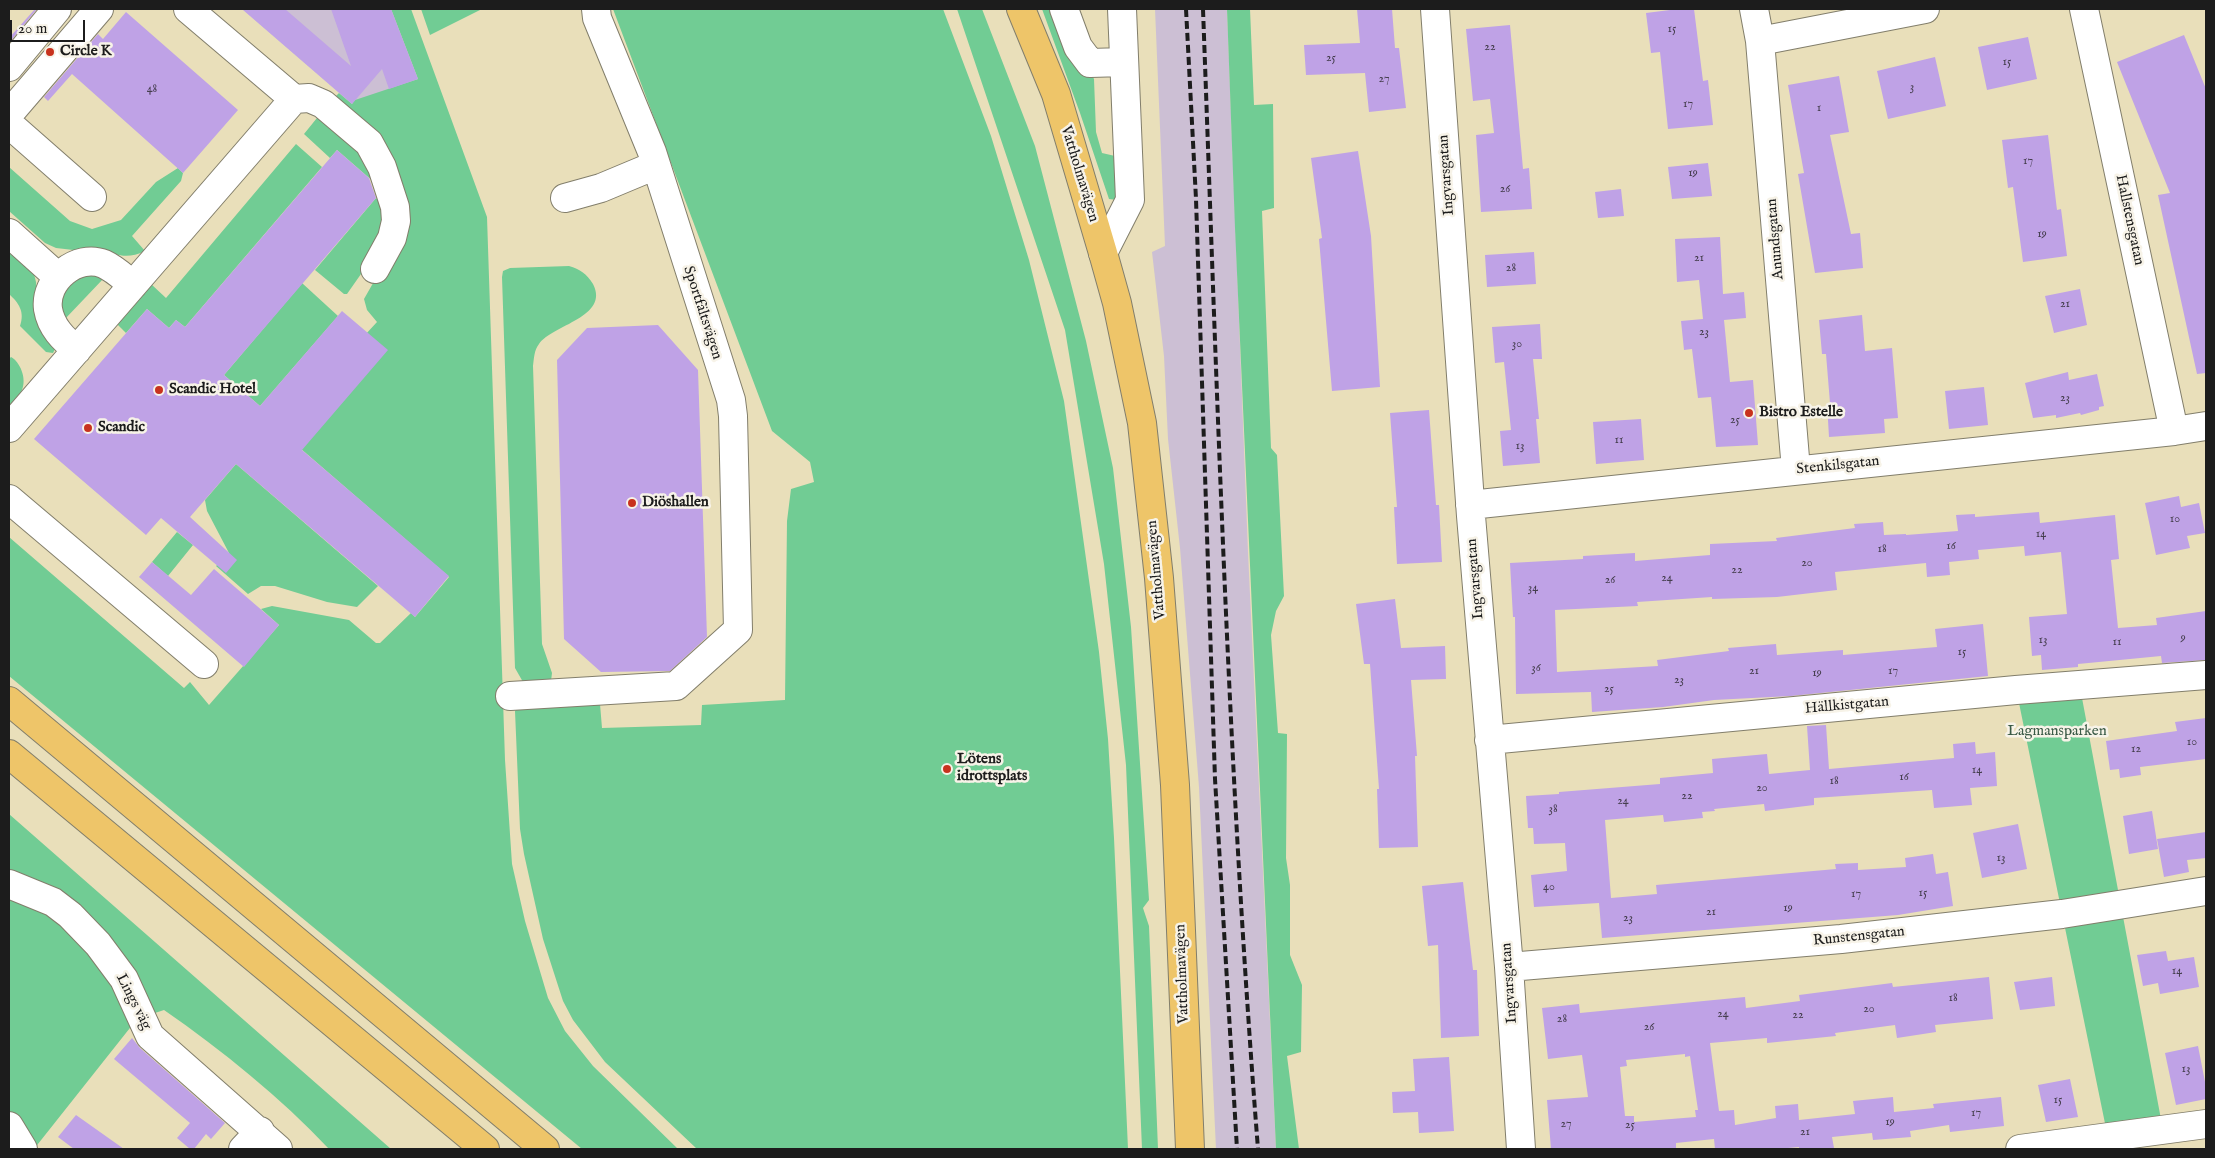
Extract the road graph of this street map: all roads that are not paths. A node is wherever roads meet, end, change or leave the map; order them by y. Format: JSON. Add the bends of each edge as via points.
{"nodes":[{"id":1,"x":58,"y":9,"type":"edge"},
{"id":2,"x":99,"y":9,"type":"edge"},
{"id":3,"x":188,"y":9,"type":"edge"},
{"id":4,"x":596,"y":9,"type":"edge"},
{"id":5,"x":1021,"y":9,"type":"edge"},
{"id":6,"x":1064,"y":9,"type":"edge"},
{"id":7,"x":1122,"y":9,"type":"edge"},
{"id":8,"x":1435,"y":9,"type":"edge"},
{"id":9,"x":1754,"y":9,"type":"edge"},
{"id":10,"x":1925,"y":9,"type":"edge"},
{"id":11,"x":2084,"y":9,"type":"edge"},
{"id":12,"x":1760,"y":41,"type":"junction"},
{"id":13,"x":1124,"y":62,"type":"junction"},
{"id":14,"x":9,"y":67,"type":"edge"},
{"id":15,"x":294,"y":99,"type":"junction"},
{"id":16,"x":9,"y":114,"type":"edge"},
{"id":17,"x":9,"y":124,"type":"edge"},
{"id":18,"x":656,"y":165,"type":"junction"},
{"id":19,"x":92,"y":197,"type":"dead end"},
{"id":20,"x":565,"y":198,"type":"dead end"},
{"id":21,"x":9,"y":232,"type":"edge"},
{"id":22,"x":1103,"y":253,"type":"junction"},
{"id":23,"x":374,"y":269,"type":"dead end"},
{"id":24,"x":58,"y":277,"type":"junction"},
{"id":25,"x":133,"y":285,"type":"junction"},
{"id":26,"x":77,"y":350,"type":"junction"},
{"id":27,"x":2206,"y":426,"type":"edge"},
{"id":28,"x":9,"y":428,"type":"edge"},
{"id":29,"x":2174,"y":431,"type":"junction"},
{"id":30,"x":1796,"y":470,"type":"junction"},
{"id":31,"x":9,"y":499,"type":"edge"},
{"id":32,"x":1470,"y":505,"type":"junction"},
{"id":33,"x":204,"y":664,"type":"dead end"},
{"id":34,"x":2206,"y":675,"type":"edge"},
{"id":35,"x":510,"y":696,"type":"dead end"},
{"id":36,"x":9,"y":701,"type":"edge"},
{"id":37,"x":1489,"y":740,"type":"junction"},
{"id":38,"x":9,"y":754,"type":"edge"},
{"id":39,"x":9,"y":884,"type":"edge"},
{"id":40,"x":2206,"y":891,"type":"edge"},
{"id":41,"x":1509,"y":967,"type":"junction"},
{"id":42,"x":2206,"y":1124,"type":"edge"},
{"id":43,"x":9,"y":1126,"type":"edge"},
{"id":44,"x":260,"y":1143,"type":"edge"},
{"id":45,"x":23,"y":1149,"type":"edge"},
{"id":46,"x":485,"y":1149,"type":"edge"},
{"id":47,"x":545,"y":1149,"type":"edge"},
{"id":48,"x":1190,"y":1149,"type":"edge"},
{"id":49,"x":1521,"y":1149,"type":"edge"},
{"id":50,"x":2020,"y":1149,"type":"edge"}],
"edges":[{"from":1,"to":14,"type":"street"},
{"from":2,"to":16,"type":"street"},
{"from":3,"to":15,"type":"street"},
{"from":4,"to":18,"type":"street","name":"Sportfältsvägen"},
{"from":5,"to":22,"type":"main road","name":"Vattholmavägen","via":[[1056,94]]},
{"from":6,"to":13,"type":"street","via":[[1078,47],[1090,64]]},
{"from":7,"to":13,"type":"street"},
{"from":8,"to":32,"type":"street","name":"Ingvarsgatan"},
{"from":9,"to":12,"type":"street","name":"Anundsgatan"},
{"from":10,"to":12,"type":"street"},
{"from":11,"to":29,"type":"street","name":"Hallstensgatan"},
{"from":12,"to":30,"type":"street","name":"Anundsgatan"},
{"from":13,"to":22,"type":"street","via":[[1130,200]]},
{"from":15,"to":23,"type":"street","via":[[309,98],[323,104],[369,143],[382,167],[395,207],[396,222],[392,238]]},
{"from":15,"to":25,"type":"street"},
{"from":17,"to":19,"type":"street"},
{"from":18,"to":20,"type":"street","via":[[601,188]]},
{"from":18,"to":35,"type":"street","name":"Sportfältsvägen","via":[[733,416],[738,630],[676,686]]},
{"from":21,"to":24,"type":"street"},
{"from":22,"to":48,"type":"main road","name":"Vattholmavägen","via":[[1142,423],[1158,578],[1175,785]]},
{"from":24,"to":25,"type":"street","via":[[70,267],[87,261],[104,264]]},
{"from":24,"to":26,"type":"street","via":[[49,291],[48,310],[56,330]]},
{"from":25,"to":26,"type":"street"},
{"from":26,"to":28,"type":"street"},
{"from":27,"to":29,"type":"street","name":"Stenkilsgatan"},
{"from":29,"to":30,"type":"street","name":"Stenkilsgatan"},
{"from":30,"to":32,"type":"street","name":"Stenkilsgatan"},
{"from":31,"to":33,"type":"street"},
{"from":32,"to":37,"type":"street","name":"Ingvarsgatan"},
{"from":34,"to":37,"type":"street","name":"Hällkistgatan"},
{"from":36,"to":47,"type":"main road"},
{"from":37,"to":41,"type":"street","name":"Ingvarsgatan"},
{"from":38,"to":46,"type":"main road"},
{"from":39,"to":44,"type":"street","name":"Lings väg","via":[[53,902],[70,915],[98,944],[124,979],[150,1036]]},
{"from":40,"to":41,"type":"street","name":"Runstensgatan","via":[[2062,914],[1841,939]]},
{"from":41,"to":49,"type":"street","name":"Ingvarsgatan"},
{"from":42,"to":50,"type":"street"},
{"from":43,"to":45,"type":"street"}]}
